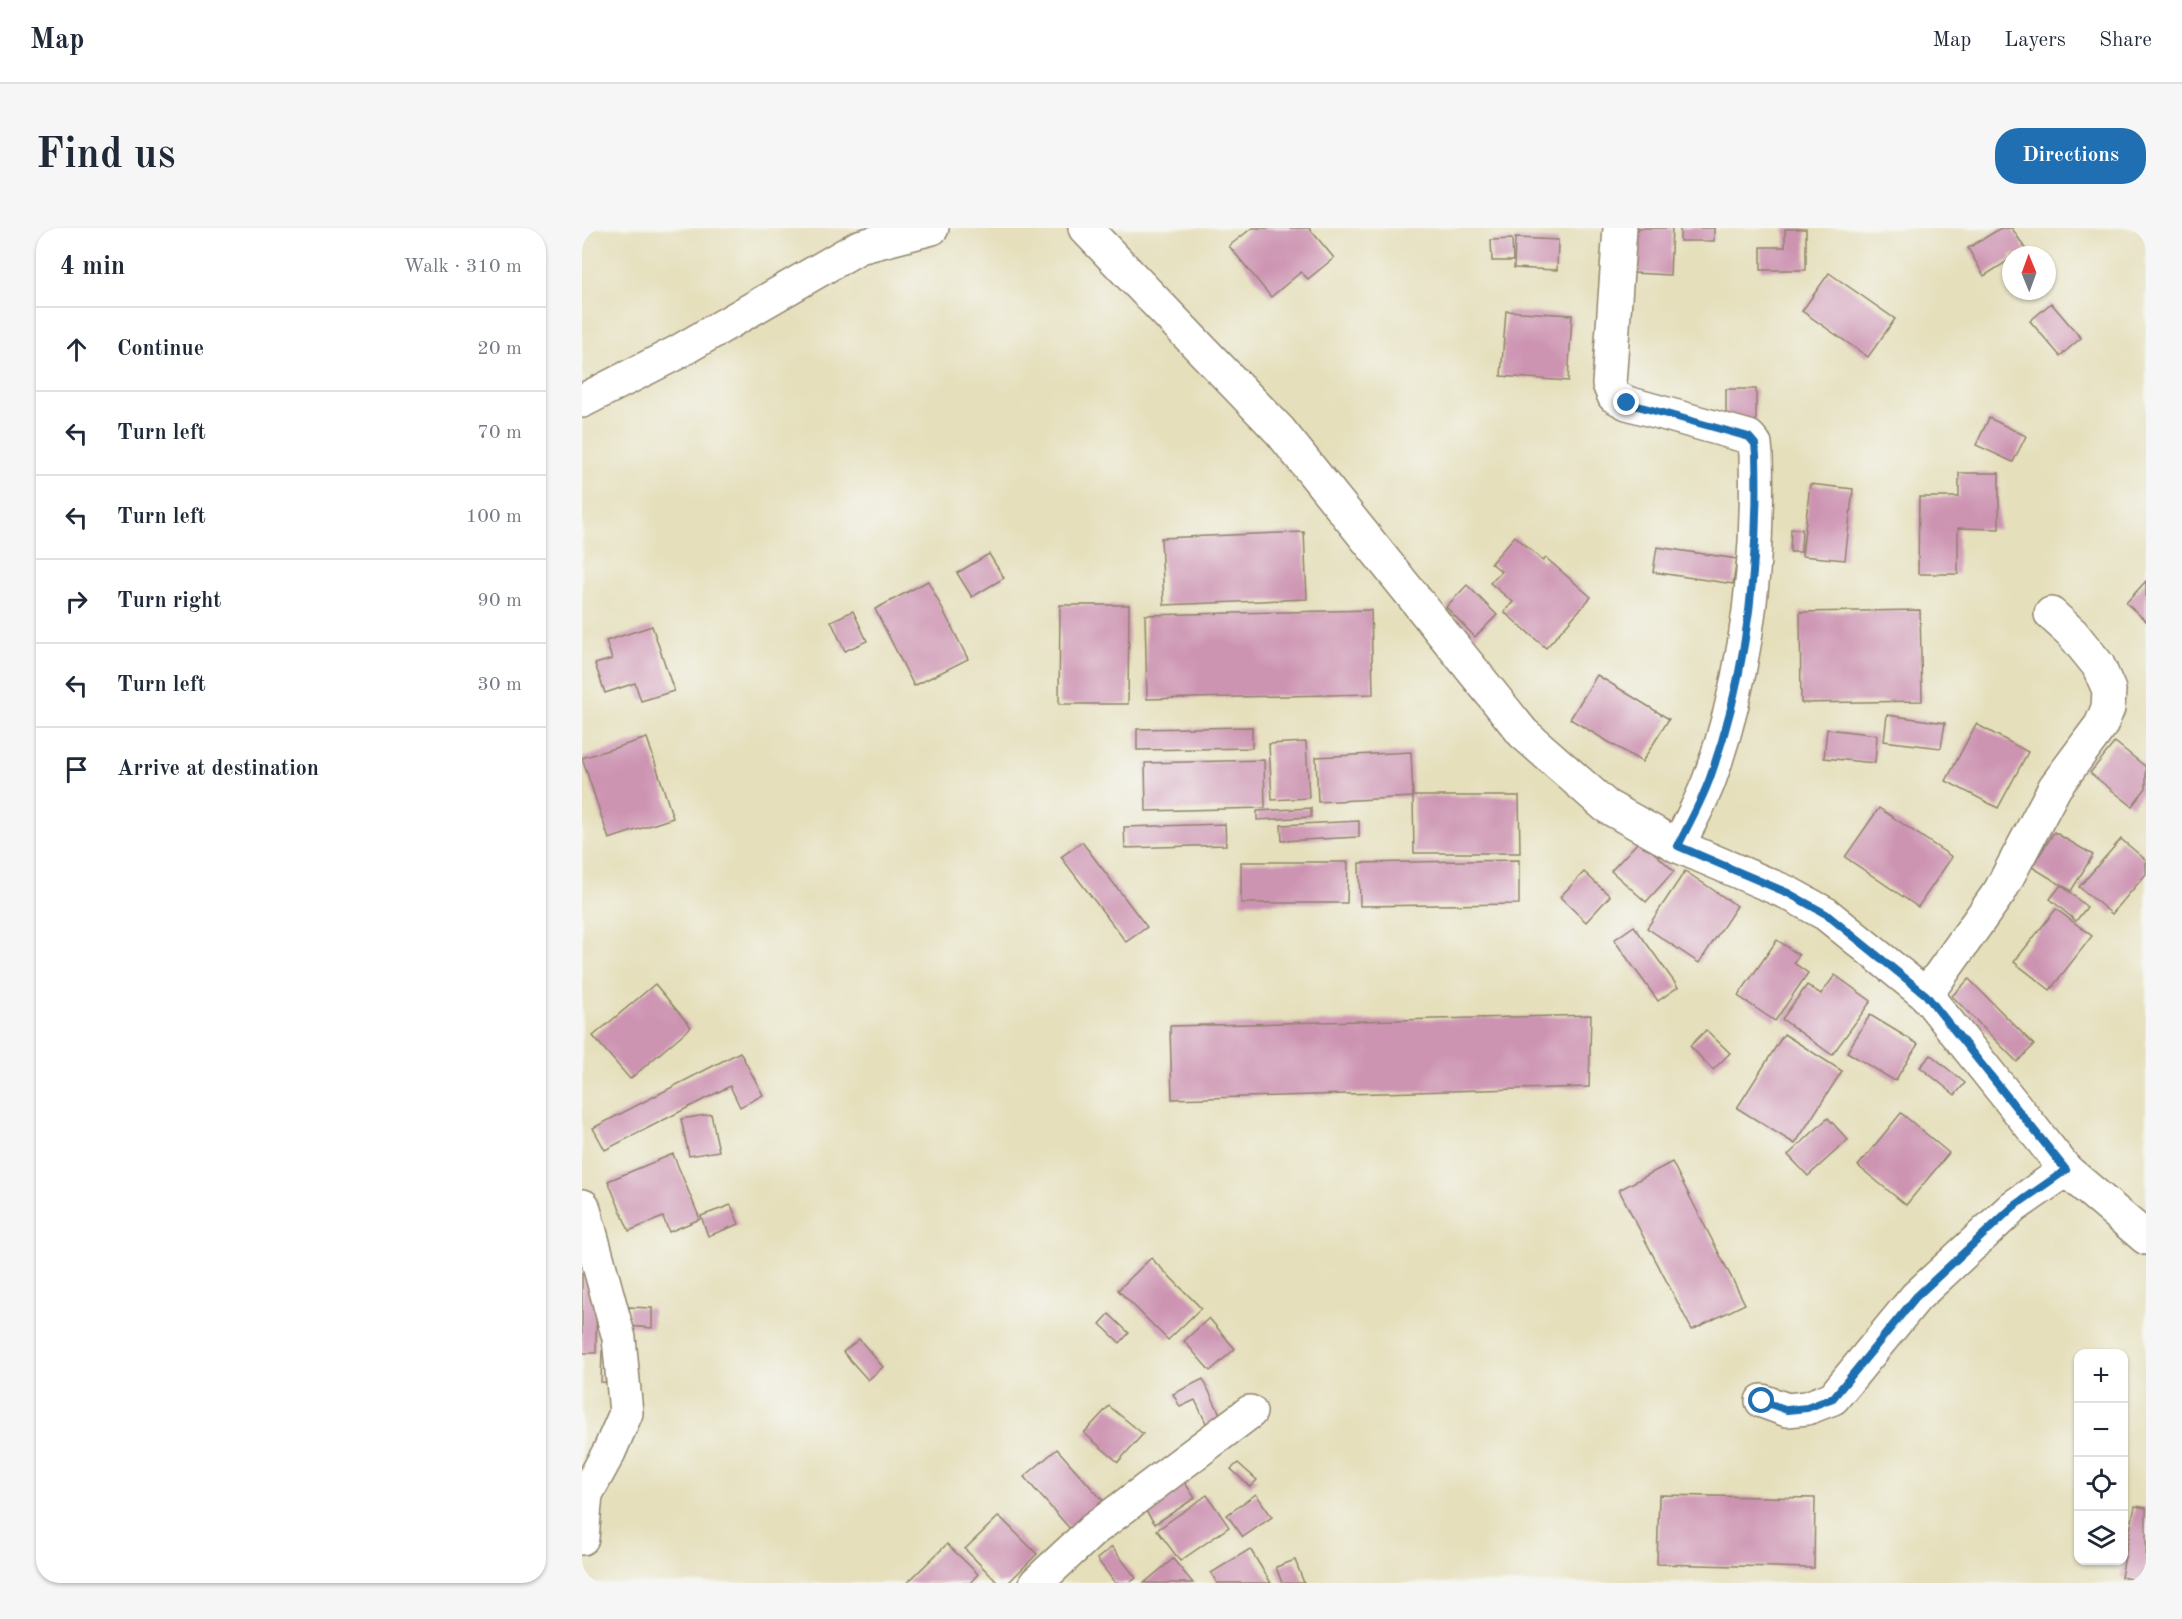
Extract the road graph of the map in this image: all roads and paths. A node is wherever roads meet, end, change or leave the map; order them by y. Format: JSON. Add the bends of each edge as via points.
{"nodes":[{"id":1,"x":932,"y":228,"type":"edge"},
{"id":2,"x":1085,"y":228,"type":"edge"},
{"id":3,"x":1620,"y":228,"type":"edge"},
{"id":4,"x":582,"y":401,"type":"edge"},
{"id":5,"x":2051,"y":614,"type":"dead end"},
{"id":6,"x":1678,"y":846,"type":"junction"},
{"id":7,"x":1926,"y":995,"type":"junction"},
{"id":8,"x":2066,"y":1170,"type":"junction"},
{"id":9,"x":583,"y":1206,"type":"edge"},
{"id":10,"x":2146,"y":1238,"type":"edge"},
{"id":11,"x":1762,"y":1401,"type":"dead end"},
{"id":12,"x":1250,"y":1413,"type":"dead end"},
{"id":13,"x":582,"y":1538,"type":"edge"},
{"id":14,"x":1036,"y":1583,"type":"edge"}],
"edges":[{"from":1,"to":4,"type":"street","via":[[859,247],[676,353]]},
{"from":2,"to":6,"type":"street","via":[[1280,431],[1523,733],[1606,806]]},
{"from":3,"to":6,"type":"street","via":[[1610,384],[1614,396],[1749,437],[1755,444],[1758,524],[1749,619],[1731,714],[1711,778]]},
{"from":5,"to":7,"type":"street","via":[[2098,664],[2109,690],[2108,708],[2101,725],[2055,788],[2000,891]]},
{"from":6,"to":7,"type":"street","via":[[1788,893],[1826,914]]},
{"from":7,"to":8,"type":"street"},
{"from":8,"to":10,"type":"street"},
{"from":8,"to":11,"type":"street","via":[[2013,1207],[1916,1297],[1833,1398],[1807,1408],[1787,1410]]},
{"from":9,"to":13,"type":"street","via":[[620,1338],[626,1413],[586,1494]]},
{"from":12,"to":14,"type":"street","via":[[1093,1530]]}]}
